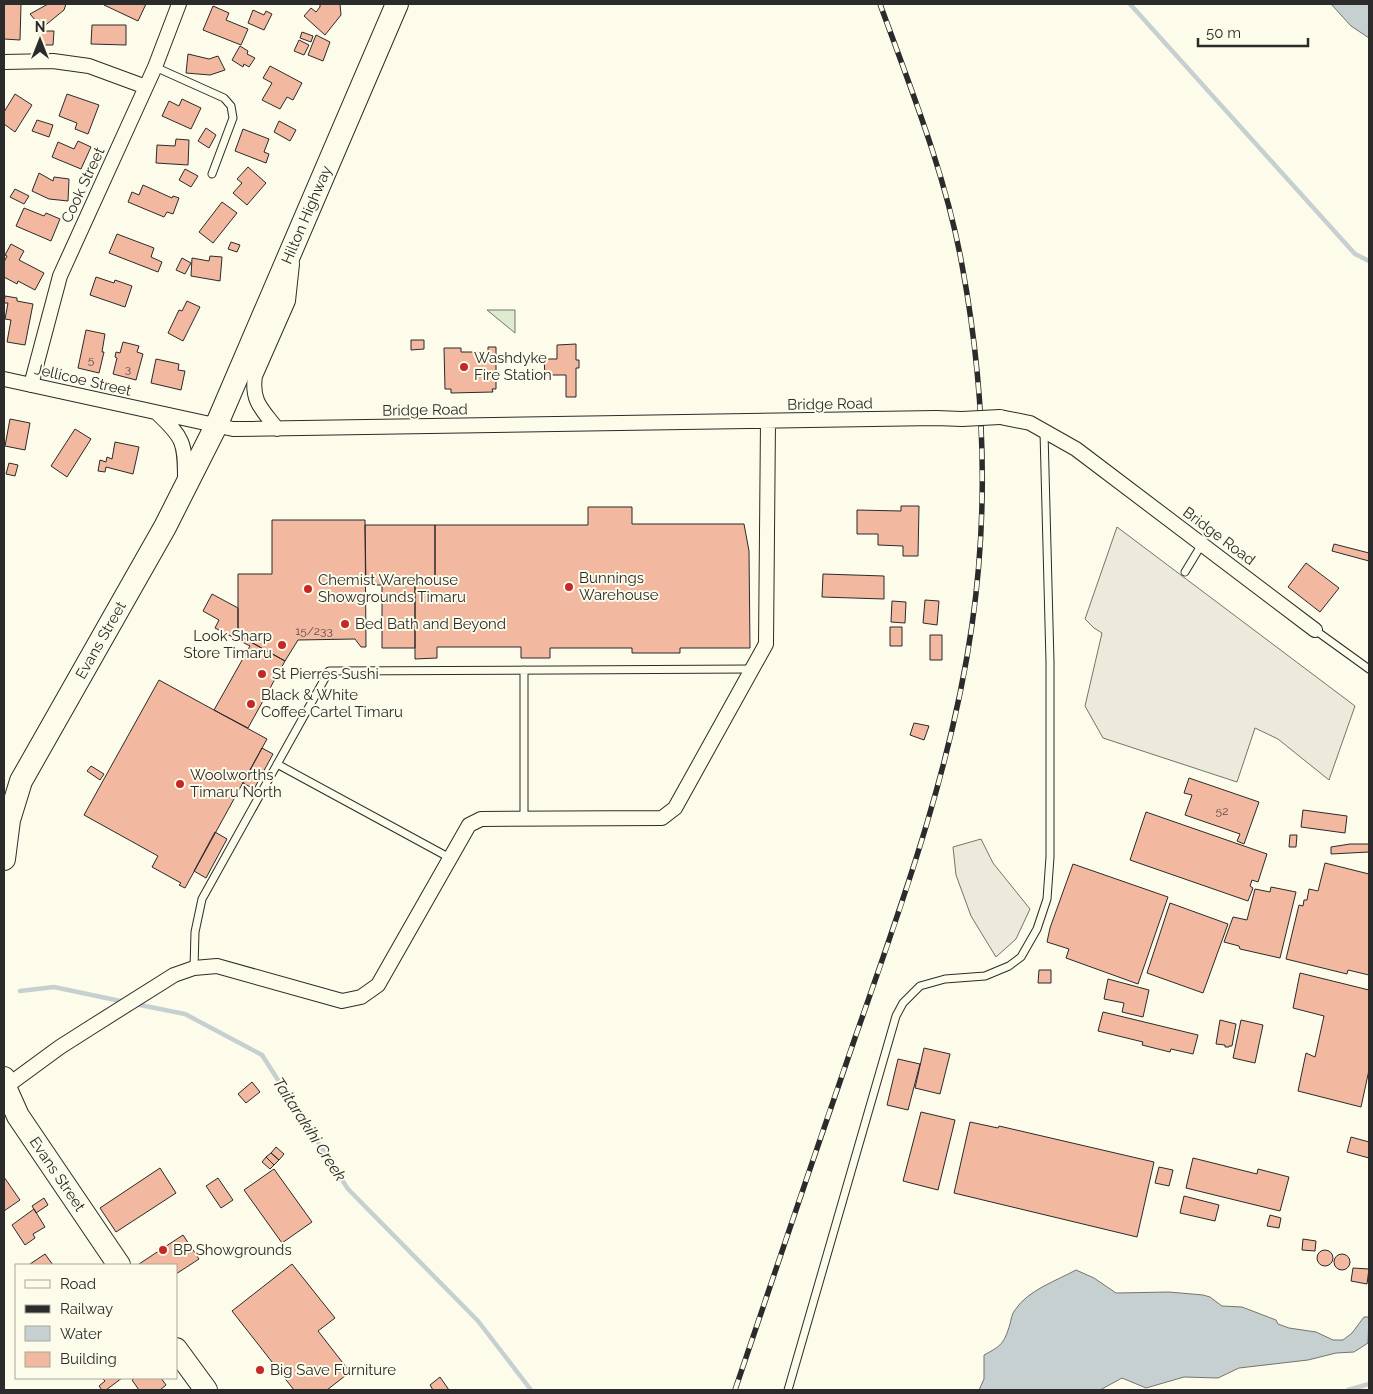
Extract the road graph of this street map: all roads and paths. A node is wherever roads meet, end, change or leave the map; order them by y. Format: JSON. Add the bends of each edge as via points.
{"nodes":[{"id":1,"x":179,"y":4,"type":"edge"},
{"id":2,"x":397,"y":4,"type":"edge"},
{"id":3,"x":4,"y":62,"type":"edge"},
{"id":4,"x":155,"y":68,"type":"junction"},
{"id":5,"x":146,"y":88,"type":"junction"},
{"id":6,"x":212,"y":174,"type":"dead end"},
{"id":7,"x":294,"y":246,"type":"junction"},
{"id":8,"x":4,"y":379,"type":"edge"},
{"id":9,"x":31,"y":385,"type":"junction"},
{"id":10,"x":156,"y":412,"type":"junction"},
{"id":11,"x":768,"y":421,"type":"junction"},
{"id":12,"x":216,"y":426,"type":"junction"},
{"id":13,"x":277,"y":429,"type":"junction"},
{"id":14,"x":1044,"y":431,"type":"junction"},
{"id":15,"x":185,"y":488,"type":"junction"},
{"id":16,"x":1202,"y":544,"type":"junction"},
{"id":17,"x":1185,"y":572,"type":"dead end"},
{"id":18,"x":1315,"y":630,"type":"joint"},
{"id":19,"x":752,"y":669,"type":"junction"},
{"id":20,"x":1369,"y":669,"type":"edge"},
{"id":21,"x":524,"y":670,"type":"junction"},
{"id":22,"x":277,"y":764,"type":"junction"},
{"id":23,"x":524,"y":818,"type":"junction"},
{"id":24,"x":5,"y":833,"type":"edge"},
{"id":25,"x":450,"y":858,"type":"junction"},
{"id":26,"x":4,"y":860,"type":"edge"},
{"id":27,"x":194,"y":968,"type":"junction"},
{"id":28,"x":4,"y":1084,"type":"edge"},
{"id":29,"x":118,"y":1264,"type":"edge"},
{"id":30,"x":178,"y":1352,"type":"edge"},
{"id":31,"x":206,"y":1390,"type":"edge"},
{"id":32,"x":788,"y":1390,"type":"edge"}],
"edges":[{"from":1,"to":4,"type":"street","name":"Cook Street"},
{"from":2,"to":7,"type":"highway","name":"Hilton Highway"},
{"from":3,"to":5,"type":"street","via":[[53,61],[90,66]]},
{"from":4,"to":5,"type":"street","name":"Cook Street"},
{"from":4,"to":6,"type":"lane","via":[[224,98],[232,106],[233,118]]},
{"from":5,"to":9,"type":"street","name":"Cook Street","via":[[60,276]]},
{"from":7,"to":12,"type":"highway","name":"Hilton Highway"},
{"from":7,"to":13,"type":"street","via":[[288,301],[253,389],[255,398]]},
{"from":8,"to":9,"type":"street","name":"Jellicoe Street"},
{"from":9,"to":10,"type":"street","name":"Jellicoe Street"},
{"from":10,"to":12,"type":"street","name":"Jellicoe Street"},
{"from":10,"to":15,"type":"street","via":[[175,430],[182,444]]},
{"from":11,"to":13,"type":"street","name":"Bridge Road"},
{"from":11,"to":14,"type":"street","name":"Bridge Road","bridge":true,"via":[[1000,417],[1030,423]]},
{"from":11,"to":19,"type":"street","via":[[766,644]]},
{"from":12,"to":13,"type":"street","name":"Bridge Road"},
{"from":12,"to":15,"type":"highway","name":"Evans Street"},
{"from":14,"to":16,"type":"street","name":"Bridge Road","via":[[1076,449]]},
{"from":14,"to":32,"type":"lane","via":[[1050,662],[1050,857],[1046,905],[1021,958],[985,976],[945,979],[920,986],[903,1003],[896,1016]]},
{"from":15,"to":24,"type":"highway","name":"Evans Street","via":[[21,781]]},
{"from":16,"to":17,"type":"lane"},
{"from":16,"to":18,"type":"street","name":"Bridge Road"},
{"from":18,"to":20,"type":"lane"},
{"from":19,"to":21,"type":"lane"},
{"from":19,"to":23,"type":"street","via":[[675,808],[662,818]]},
{"from":21,"to":22,"type":"lane","via":[[329,671]]},
{"from":21,"to":23,"type":"lane"},
{"from":22,"to":25,"type":"lane"},
{"from":22,"to":27,"type":"lane","via":[[202,899],[195,932]]},
{"from":23,"to":25,"type":"street","via":[[481,820],[469,825]]},
{"from":24,"to":26,"type":"highway","name":"Evans Street"},
{"from":25,"to":27,"type":"street","via":[[378,985],[361,997],[342,1001],[217,966]]},
{"from":27,"to":28,"type":"street","via":[[174,975]]},
{"from":28,"to":29,"type":"highway","name":"Evans Street","via":[[18,1116]]},
{"from":30,"to":31,"type":"highway"}]}
